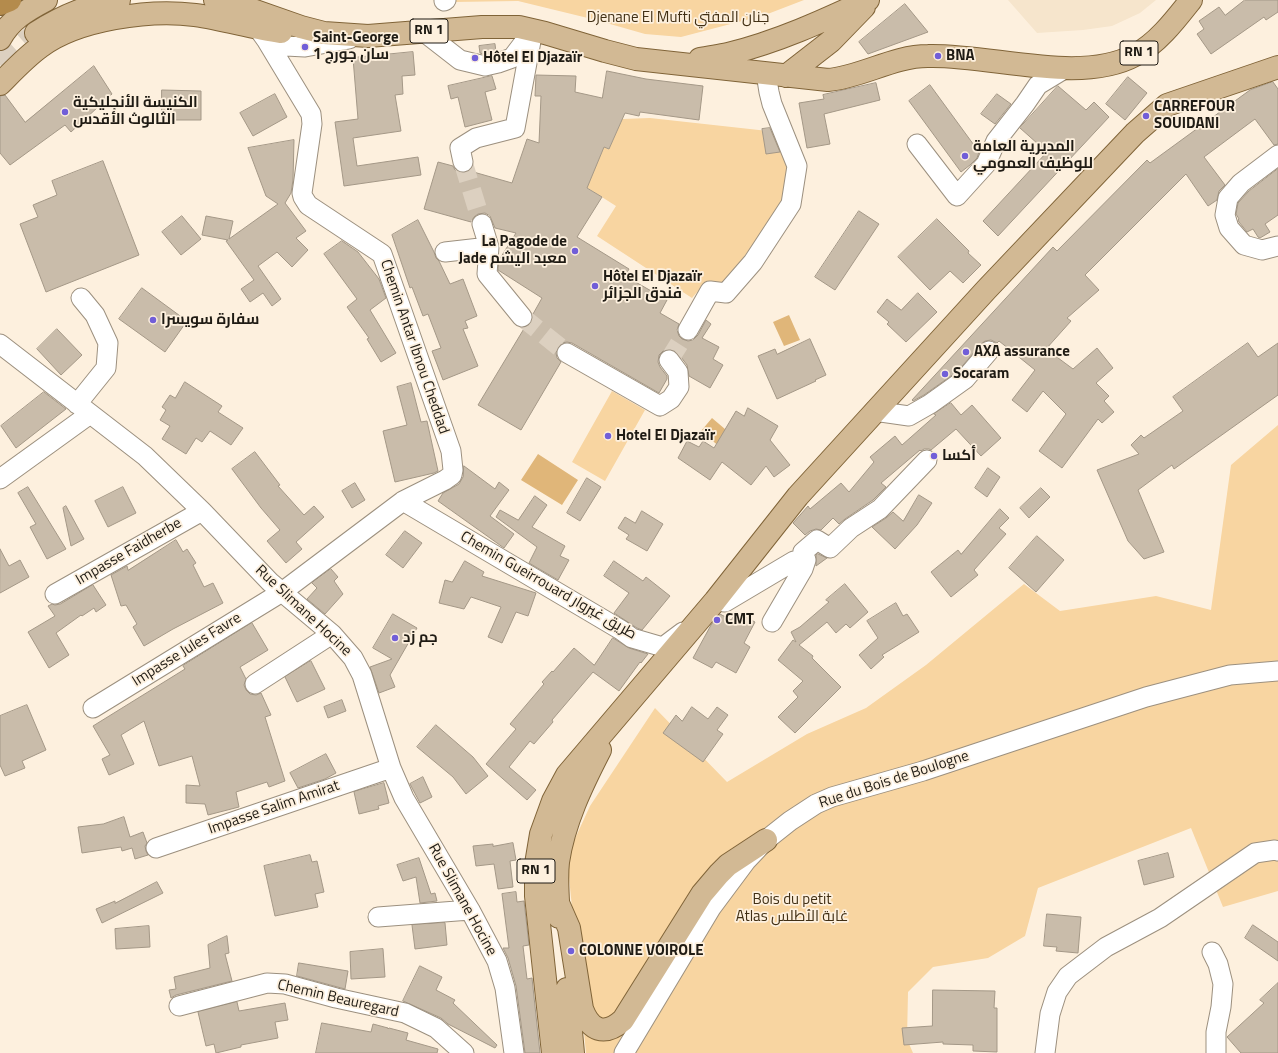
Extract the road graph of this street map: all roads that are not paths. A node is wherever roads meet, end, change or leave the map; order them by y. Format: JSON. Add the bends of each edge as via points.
{"nodes":[{"id":1,"x":10,"y":0,"type":"edge"},
{"id":2,"x":46,"y":0,"type":"edge"},
{"id":3,"x":118,"y":0,"type":"edge"},
{"id":4,"x":215,"y":0,"type":"edge"},
{"id":5,"x":249,"y":0,"type":"edge"},
{"id":6,"x":869,"y":0,"type":"edge"},
{"id":7,"x":1191,"y":0,"type":"edge"},
{"id":8,"x":0,"y":4,"type":"edge"},
{"id":9,"x":263,"y":29,"type":"junction"},
{"id":10,"x":533,"y":30,"type":"junction"},
{"id":11,"x":424,"y":32,"type":"junction"},
{"id":12,"x":36,"y":33,"type":"tunnel mouth"},
{"id":13,"x":324,"y":33,"type":"junction"},
{"id":14,"x":368,"y":36,"type":"junction"},
{"id":15,"x":0,"y":39,"type":"edge"},
{"id":16,"x":660,"y":62,"type":"junction"},
{"id":17,"x":1278,"y":67,"type":"edge"},
{"id":18,"x":1066,"y":68,"type":"junction"},
{"id":19,"x":776,"y":75,"type":"junction"},
{"id":20,"x":0,"y":84,"type":"edge"},
{"id":21,"x":917,"y":144,"type":"dead end"},
{"id":22,"x":1278,"y":155,"type":"edge"},
{"id":23,"x":463,"y":162,"type":"tunnel mouth"},
{"id":24,"x":482,"y":224,"type":"tunnel mouth"},
{"id":25,"x":1278,"y":246,"type":"edge"},
{"id":26,"x":489,"y":247,"type":"junction"},
{"id":27,"x":445,"y":252,"type":"dead end"},
{"id":28,"x":81,"y":298,"type":"dead end"},
{"id":29,"x":522,"y":317,"type":"tunnel mouth"},
{"id":30,"x":688,"y":330,"type":"tunnel mouth"},
{"id":31,"x":0,"y":344,"type":"edge"},
{"id":32,"x":989,"y":351,"type":"dead end"},
{"id":33,"x":567,"y":353,"type":"tunnel mouth"},
{"id":34,"x":669,"y":360,"type":"dead end"},
{"id":35,"x":84,"y":409,"type":"junction"},
{"id":36,"x":874,"y":411,"type":"junction"},
{"id":37,"x":927,"y":460,"type":"dead end"},
{"id":38,"x":0,"y":479,"type":"edge"},
{"id":39,"x":403,"y":501,"type":"junction"},
{"id":40,"x":202,"y":510,"type":"junction"},
{"id":41,"x":806,"y":560,"type":"junction"},
{"id":42,"x":282,"y":592,"type":"junction"},
{"id":43,"x":55,"y":594,"type":"dead end"},
{"id":44,"x":715,"y":601,"type":"junction"},
{"id":45,"x":772,"y":622,"type":"dead end"},
{"id":46,"x":693,"y":625,"type":"junction"},
{"id":47,"x":332,"y":634,"type":"junction"},
{"id":48,"x":1278,"y":671,"type":"edge"},
{"id":49,"x":255,"y":684,"type":"dead end"},
{"id":50,"x":93,"y":708,"type":"dead end"},
{"id":51,"x":619,"y":714,"type":"junction"},
{"id":52,"x":391,"y":768,"type":"junction"},
{"id":53,"x":766,"y":840,"type":"junction"},
{"id":54,"x":156,"y":848,"type":"dead end"},
{"id":55,"x":1278,"y":851,"type":"edge"},
{"id":56,"x":558,"y":903,"type":"junction"},
{"id":57,"x":470,"y":910,"type":"junction"},
{"id":58,"x":378,"y":917,"type":"dead end"},
{"id":59,"x":1212,"y":952,"type":"dead end"},
{"id":60,"x":179,"y":1006,"type":"dead end"},
{"id":61,"x":464,"y":1053,"type":"edge"},
{"id":62,"x":514,"y":1053,"type":"edge"},
{"id":63,"x":553,"y":1053,"type":"edge"},
{"id":64,"x":573,"y":1053,"type":"edge"},
{"id":65,"x":624,"y":1053,"type":"edge"},
{"id":66,"x":1044,"y":1053,"type":"edge"},
{"id":67,"x":1216,"y":1053,"type":"edge"}],
"edges":[{"from":1,"to":8,"type":"highway"},
{"from":2,"to":15,"type":"main road","via":[[20,15]]},
{"from":3,"to":12,"type":"main road","via":[[80,9]]},
{"from":4,"to":13,"type":"main road","number":"RN 1"},
{"from":5,"to":13,"type":"main road","via":[[293,17]]},
{"from":6,"to":16,"type":"main road","via":[[797,31],[731,53],[693,60]]},
{"from":6,"to":19,"type":"main road","via":[[831,40]]},
{"from":7,"to":18,"type":"main road","number":"RN 1","via":[[1158,39],[1135,56],[1102,66]]},
{"from":9,"to":13,"type":"main road","via":[[290,34]]},
{"from":9,"to":14,"type":"street","via":[[286,46],[310,46]]},
{"from":9,"to":20,"type":"main road","via":[[174,13],[148,13],[89,24],[40,46]]},
{"from":9,"to":39,"type":"street","name":"Chemin Antar Ibnou Cheddad","via":[[267,41],[311,114],[303,197],[308,205],[382,254],[451,451],[452,475]]},
{"from":10,"to":11,"type":"main road","number":"RN 1","via":[[496,26]]},
{"from":10,"to":11,"type":"street","via":[[512,58],[485,66],[460,60]]},
{"from":10,"to":16,"type":"main road","number":"RN 1","via":[[619,55]]},
{"from":10,"to":23,"type":"street","via":[[515,128],[476,138],[460,148]]},
{"from":11,"to":14,"type":"main road","number":"RN 1"},
{"from":13,"to":14,"type":"main road","number":"RN 1"},
{"from":16,"to":19,"type":"main road","number":"RN 1"},
{"from":17,"to":36,"type":"main road","number":"RN 1","via":[[1167,105],[1161,110],[1136,132]]},
{"from":18,"to":19,"type":"main road","number":"RN 1","via":[[954,56],[918,56],[836,80]]},
{"from":18,"to":21,"type":"street","via":[[1038,85],[996,141],[986,164],[957,196]]},
{"from":19,"to":30,"type":"street","via":[[769,92],[797,166],[791,204],[753,262],[726,293],[710,291]]},
{"from":22,"to":25,"type":"street","via":[[1241,183],[1228,198],[1225,215],[1229,228],[1244,245],[1262,250]]},
{"from":24,"to":26,"type":"street"},
{"from":26,"to":27,"type":"street"},
{"from":26,"to":29,"type":"street","via":[[487,274]]},
{"from":28,"to":35,"type":"street","via":[[95,315],[108,343],[106,368]]},
{"from":31,"to":35,"type":"street","name":"Rue Slimane Hocine"},
{"from":32,"to":36,"type":"street","via":[[965,379],[909,416]]},
{"from":33,"to":34,"type":"street","via":[[660,406],[671,399],[679,387],[678,372]]},
{"from":35,"to":38,"type":"street"},
{"from":35,"to":40,"type":"street","name":"Rue Slimane Hocine","via":[[144,456]]},
{"from":36,"to":44,"type":"main road","number":"RN 1","via":[[798,496]]},
{"from":37,"to":41,"type":"street","via":[[880,509],[851,528],[830,548],[818,540],[803,552]]},
{"from":39,"to":42,"type":"street","name":"Impasse Jules Favre"},
{"from":39,"to":46,"type":"street","name":"Chemin Gueirrouard طريق غيروار","via":[[632,638],[663,647]]},
{"from":40,"to":42,"type":"street","name":"Rue Slimane Hocine"},
{"from":40,"to":43,"type":"street","name":"Impasse Faidherbe"},
{"from":41,"to":44,"type":"street","via":[[794,561],[725,602]]},
{"from":41,"to":45,"type":"street"},
{"from":42,"to":47,"type":"street","name":"Rue Slimane Hocine"},
{"from":42,"to":50,"type":"street","name":"Impasse Jules Favre"},
{"from":44,"to":46,"type":"main road","number":"RN 1"},
{"from":46,"to":51,"type":"main road","number":"RN 1"},
{"from":47,"to":49,"type":"street"},
{"from":47,"to":52,"type":"street","name":"Rue Slimane Hocine","via":[[353,658],[362,675]]},
{"from":48,"to":53,"type":"street","name":"Rue du Bois de Boulogne","via":[[1230,675],[1146,697],[923,771],[832,797],[790,820]]},
{"from":51,"to":56,"type":"main road","number":"RN 1","via":[[581,786],[566,828],[558,863]]},
{"from":51,"to":63,"type":"main road","number":"RN 1","via":[[567,775],[553,801],[541,834],[536,864],[536,896]]},
{"from":52,"to":54,"type":"street","name":"Impasse Salim Amirat"},
{"from":52,"to":57,"type":"street","name":"Rue Slimane Hocine","via":[[404,798]]},
{"from":53,"to":56,"type":"main road","via":[[728,865],[710,884],[622,1020],[607,1029],[601,1030],[591,1025],[582,1008],[569,928]]},
{"from":53,"to":65,"type":"street","name":"Rue du Bois de Boulogne","via":[[746,861],[711,908]]},
{"from":55,"to":66,"type":"street","via":[[1255,853],[1160,918],[1106,947],[1068,976],[1057,992],[1050,1014]]},
{"from":56,"to":64,"type":"main road","number":"RN 1"},
{"from":57,"to":58,"type":"street"},
{"from":57,"to":62,"type":"street","name":"Rue Slimane Hocine","via":[[497,961],[505,988]]},
{"from":59,"to":67,"type":"street","via":[[1223,984],[1216,1032]]},
{"from":60,"to":61,"type":"street","name":"Chemin Beauregard","via":[[267,983],[285,984],[405,1013],[436,1028]]}]}
